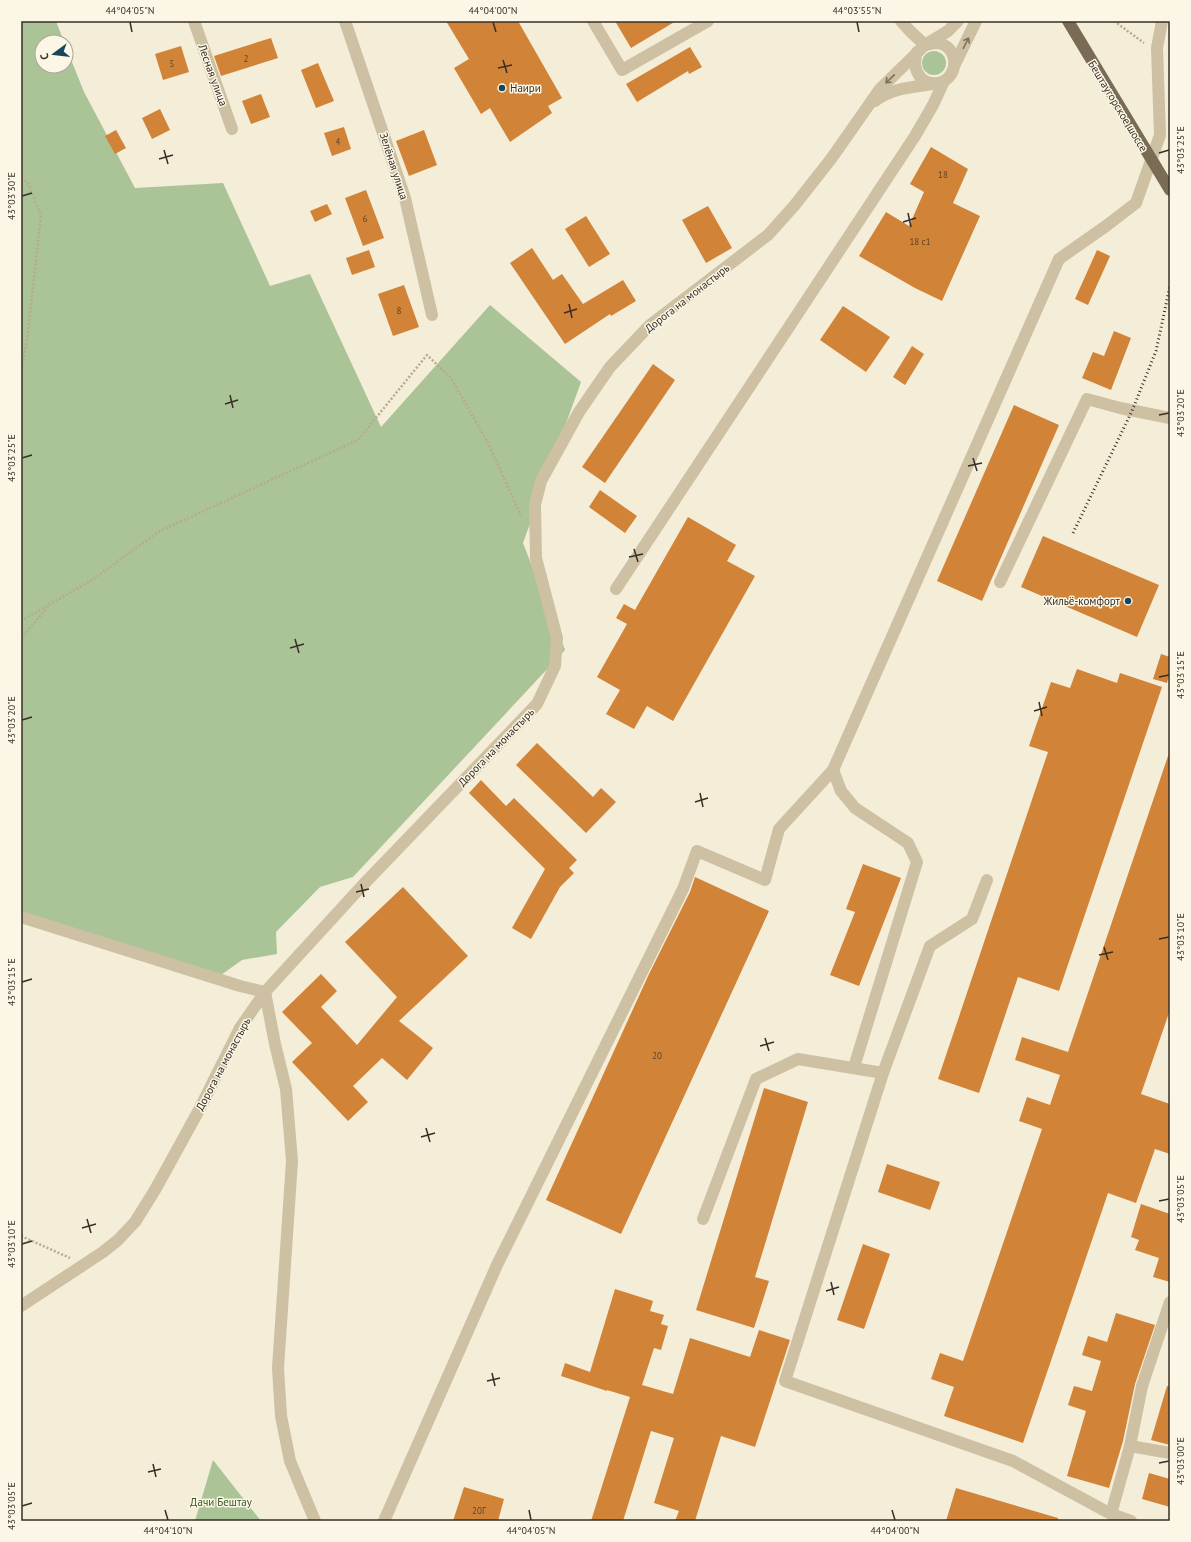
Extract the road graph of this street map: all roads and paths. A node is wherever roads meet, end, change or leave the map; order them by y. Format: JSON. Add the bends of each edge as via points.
{"nodes":[{"id":1,"x":194,"y":21,"type":"edge"},
{"id":2,"x":345,"y":21,"type":"edge"},
{"id":3,"x":593,"y":21,"type":"edge"},
{"id":4,"x":708,"y":21,"type":"edge"},
{"id":5,"x":901,"y":21,"type":"edge"},
{"id":6,"x":958,"y":21,"type":"edge"},
{"id":7,"x":976,"y":21,"type":"edge"},
{"id":8,"x":1068,"y":21,"type":"edge"},
{"id":9,"x":1114,"y":21,"type":"edge"},
{"id":10,"x":1162,"y":21,"type":"edge"},
{"id":11,"x":921,"y":49,"type":"junction"},
{"id":12,"x":1158,"y":52,"type":"junction"},
{"id":13,"x":955,"y":64,"type":"junction"},
{"id":14,"x":939,"y":82,"type":"junction"},
{"id":15,"x":866,"y":108,"type":"junction"},
{"id":16,"x":232,"y":129,"type":"dead end"},
{"id":17,"x":21,"y":178,"type":"edge"},
{"id":18,"x":1170,"y":190,"type":"edge"},
{"id":19,"x":432,"y":315,"type":"dead end"},
{"id":20,"x":21,"y":370,"type":"edge"},
{"id":21,"x":1170,"y":418,"type":"edge"},
{"id":22,"x":524,"y":523,"type":"dead end"},
{"id":23,"x":1000,"y":582,"type":"dead end"},
{"id":24,"x":616,"y":589,"type":"dead end"},
{"id":25,"x":49,"y":605,"type":"junction"},
{"id":26,"x":21,"y":621,"type":"edge"},
{"id":27,"x":21,"y":638,"type":"edge"},
{"id":28,"x":833,"y":770,"type":"junction"},
{"id":29,"x":987,"y":880,"type":"dead end"},
{"id":30,"x":21,"y":917,"type":"edge"},
{"id":31,"x":265,"y":992,"type":"junction"},
{"id":32,"x":854,"y":1067,"type":"junction"},
{"id":33,"x":883,"y":1073,"type":"junction"},
{"id":34,"x":704,"y":1219,"type":"dead end"},
{"id":35,"x":21,"y":1236,"type":"edge"},
{"id":36,"x":83,"y":1264,"type":"junction"},
{"id":37,"x":1170,"y":1302,"type":"edge"},
{"id":38,"x":21,"y":1306,"type":"edge"},
{"id":39,"x":1130,"y":1446,"type":"junction"},
{"id":40,"x":1170,"y":1453,"type":"edge"},
{"id":41,"x":310,"y":1507,"type":"junction"},
{"id":42,"x":1111,"y":1514,"type":"junction"},
{"id":43,"x":306,"y":1521,"type":"edge"},
{"id":44,"x":315,"y":1521,"type":"edge"},
{"id":45,"x":384,"y":1521,"type":"edge"},
{"id":46,"x":1131,"y":1521,"type":"edge"}],
"edges":[{"from":1,"to":16,"type":"street","name":"Лесная улица"},
{"from":2,"to":19,"type":"street","name":"Зелёная улица","via":[[405,198]]},
{"from":3,"to":4,"type":"street","via":[[622,70]]},
{"from":5,"to":11,"type":"street"},
{"from":6,"to":11,"type":"street","name":"Дорога на монастырь"},
{"from":13,"to":7,"type":"street","one_way":true},
{"from":8,"to":18,"type":"main road","name":"Бештаугорское шоссе"},
{"from":9,"to":12,"type":"path"},
{"from":10,"to":12,"type":"street"},
{"from":11,"to":13,"type":"street","via":[[936,43],[946,46],[953,54]]},
{"from":11,"to":14,"type":"street","via":[[914,62],[917,73],[924,80]]},
{"from":11,"to":15,"type":"street","name":"Дорога на монастырь","one_way":true,"via":[[880,89]]},
{"from":12,"to":28,"type":"street","via":[[1160,135],[1136,203],[1059,259]]},
{"from":13,"to":14,"type":"street","via":[[952,74]]},
{"from":14,"to":15,"type":"street","via":[[883,95]]},
{"from":14,"to":24,"type":"street","via":[[933,105],[915,136]]},
{"from":15,"to":31,"type":"street","name":"Дорога на монастырь","via":[[831,159],[768,235],[650,325],[610,367],[583,406],[541,481],[535,505],[536,558],[557,638],[555,666],[537,704],[361,887]]},
{"from":17,"to":20,"type":"path","via":[[28,183],[41,215],[27,340]]},
{"from":21,"to":23,"type":"street","via":[[1087,399]]},
{"from":22,"to":25,"type":"path","via":[[489,445],[451,378],[427,355],[358,440],[158,532],[95,578]]},
{"from":25,"to":26,"type":"path"},
{"from":25,"to":27,"type":"path"},
{"from":28,"to":32,"type":"street","via":[[841,791],[855,808],[908,843],[917,862]]},
{"from":28,"to":45,"type":"street","via":[[779,829],[765,880],[698,851],[683,889],[497,1265]]},
{"from":29,"to":33,"type":"street","via":[[972,920],[930,946]]},
{"from":30,"to":31,"type":"street"},
{"from":31,"to":36,"type":"street","name":"Дорога на монастырь","via":[[240,1028],[199,1110],[135,1222],[118,1240]]},
{"from":31,"to":41,"type":"street","via":[[286,1089],[292,1161],[278,1368],[281,1416],[290,1461]]},
{"from":32,"to":33,"type":"street"},
{"from":32,"to":34,"type":"street","via":[[798,1059],[756,1079]]},
{"from":33,"to":42,"type":"street","via":[[785,1381],[1013,1461]]},
{"from":35,"to":36,"type":"path"},
{"from":36,"to":38,"type":"street","name":"Дорога на монастырь"},
{"from":37,"to":39,"type":"street","via":[[1142,1386]]},
{"from":39,"to":40,"type":"street"},
{"from":39,"to":42,"type":"street"},
{"from":41,"to":43,"type":"street"},
{"from":41,"to":44,"type":"street"},
{"from":42,"to":46,"type":"street"}]}
